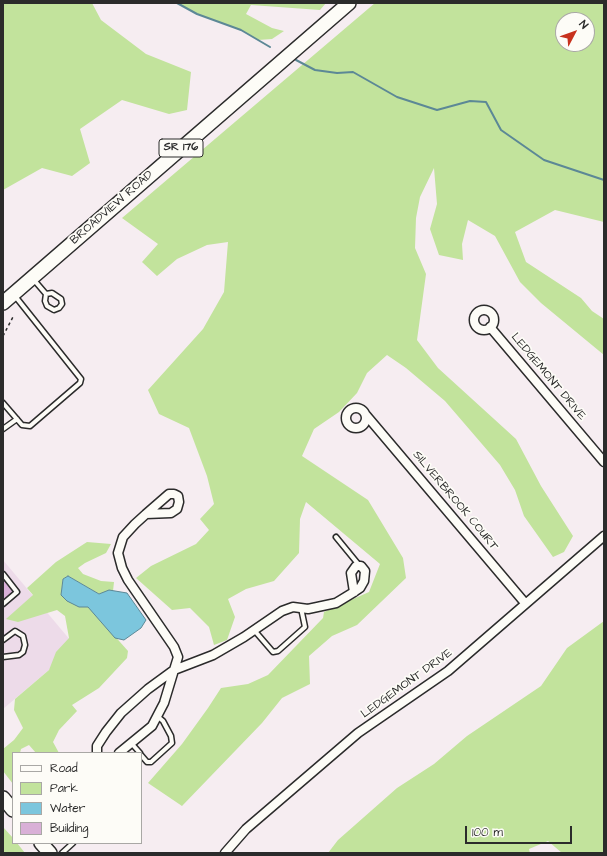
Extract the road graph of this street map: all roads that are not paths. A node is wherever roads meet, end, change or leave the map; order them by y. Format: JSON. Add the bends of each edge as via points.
{"nodes":[{"id":1,"x":349,"y":3,"type":"edge"},
{"id":2,"x":32,"y":278,"type":"junction"},
{"id":3,"x":14,"y":294,"type":"junction"},
{"id":4,"x":46,"y":294,"type":"junction"},
{"id":5,"x":3,"y":303,"type":"edge"},
{"id":6,"x":490,"y":327,"type":"dead end"},
{"id":7,"x":3,"y":403,"type":"edge"},
{"id":8,"x":366,"y":415,"type":"dead end"},
{"id":9,"x":17,"y":419,"type":"junction"},
{"id":10,"x":3,"y":428,"type":"edge"},
{"id":11,"x":604,"y":462,"type":"edge"},
{"id":12,"x":146,"y":514,"type":"dead end"},
{"id":13,"x":604,"y":536,"type":"edge"},
{"id":14,"x":336,"y":537,"type":"dead end"},
{"id":15,"x":359,"y":566,"type":"junction"},
{"id":16,"x":3,"y":574,"type":"edge"},
{"id":17,"x":354,"y":592,"type":"junction"},
{"id":18,"x":525,"y":603,"type":"junction"},
{"id":19,"x":3,"y":604,"type":"edge"},
{"id":20,"x":301,"y":608,"type":"junction"},
{"id":21,"x":254,"y":630,"type":"junction"},
{"id":22,"x":3,"y":640,"type":"edge"},
{"id":23,"x":3,"y":657,"type":"edge"},
{"id":24,"x":174,"y":670,"type":"junction"},
{"id":25,"x":158,"y":716,"type":"junction"},
{"id":26,"x":132,"y":744,"type":"junction"},
{"id":27,"x":97,"y":752,"type":"edge"},
{"id":28,"x":120,"y":752,"type":"edge"},
{"id":29,"x":138,"y":752,"type":"edge"},
{"id":30,"x":142,"y":756,"type":"edge"},
{"id":31,"x":42,"y":844,"type":"edge"},
{"id":32,"x":72,"y":844,"type":"edge"},
{"id":33,"x":50,"y":853,"type":"edge"},
{"id":34,"x":62,"y":853,"type":"edge"},
{"id":35,"x":225,"y":853,"type":"edge"}],
"edges":[{"from":1,"to":2,"type":"main road","name":"BROADVIEW ROAD","number":"SR 176"},
{"from":2,"to":3,"type":"main road","name":"BROADVIEW ROAD","number":"SR 176"},
{"from":2,"to":4,"type":"lane"},
{"from":3,"to":5,"type":"main road","name":"BROADVIEW ROAD","number":"SR 176"},
{"from":3,"to":9,"type":"lane","via":[[81,380],[30,426],[22,425]]},
{"from":4,"to":4,"type":"lane","via":[[61,299],[62,304],[59,308],[54,310],[48,306],[45,301]]},
{"from":6,"to":11,"type":"street","name":"LEDGEMONT DRIVE"},
{"from":7,"to":9,"type":"lane"},
{"from":8,"to":18,"type":"street","name":"SILVERBROOK COURT"},
{"from":9,"to":10,"type":"lane"},
{"from":12,"to":24,"type":"street","via":[[123,537],[118,553],[128,580],[174,647],[178,658]]},
{"from":13,"to":18,"type":"street","name":"LEDGEMONT DRIVE"},
{"from":14,"to":15,"type":"lane"},
{"from":15,"to":17,"type":"street","via":[[353,568],[351,573]]},
{"from":15,"to":17,"type":"street","via":[[365,572],[364,581]]},
{"from":16,"to":19,"type":"lane","via":[[16,592]]},
{"from":17,"to":20,"type":"street","via":[[336,603]]},
{"from":18,"to":35,"type":"street","name":"LEDGEMONT DRIVE","via":[[448,671],[358,734],[246,829]]},
{"from":20,"to":21,"type":"street","via":[[294,607],[282,611]]},
{"from":20,"to":21,"type":"lane","via":[[305,627],[278,651],[273,652]]},
{"from":21,"to":24,"type":"street","via":[[213,655]]},
{"from":22,"to":23,"type":"lane","via":[[15,631],[24,636],[25,645],[24,652],[19,655]]},
{"from":24,"to":25,"type":"street"},
{"from":24,"to":27,"type":"street","via":[[121,713],[97,746]]},
{"from":25,"to":26,"type":"street","via":[[152,726]]},
{"from":25,"to":30,"type":"lane","via":[[171,736],[172,743],[151,762],[147,762]]},
{"from":26,"to":28,"type":"street"},
{"from":26,"to":29,"type":"lane"},
{"from":31,"to":33,"type":"main road"},
{"from":32,"to":34,"type":"lane"}]}
